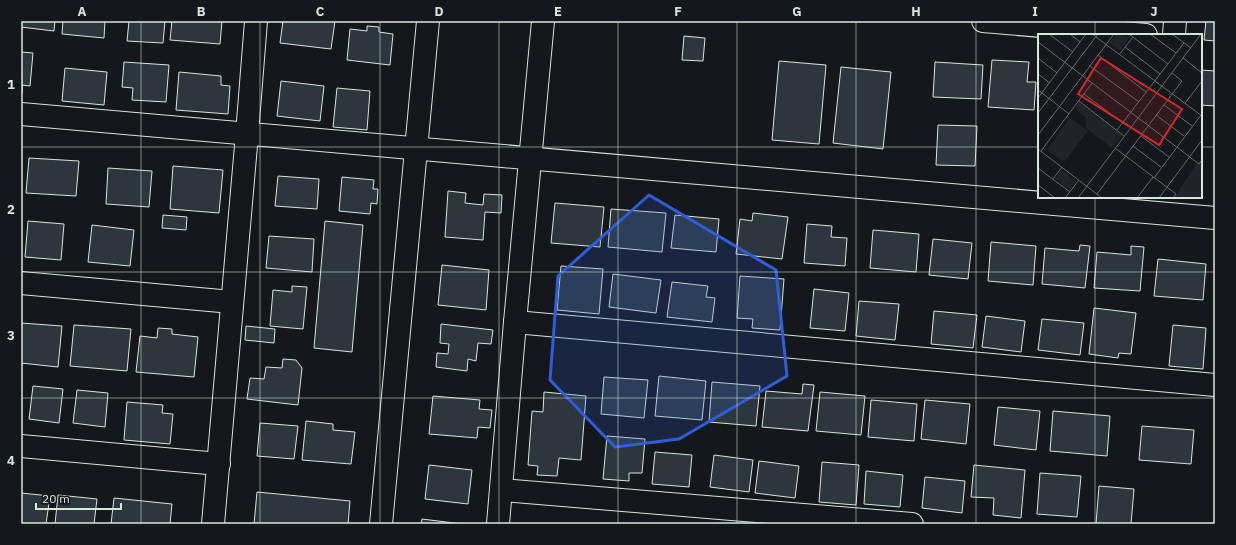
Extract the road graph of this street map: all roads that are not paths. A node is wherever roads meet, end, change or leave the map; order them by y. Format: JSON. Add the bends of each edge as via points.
{"nodes":[{"id":1,"x":256,"y":21,"type":"edge"},
{"id":2,"x":428,"y":21,"type":"edge"},
{"id":3,"x":543,"y":21,"type":"edge"},
{"id":4,"x":983,"y":21,"type":"edge"},
{"id":5,"x":1175,"y":21,"type":"edge"},
{"id":6,"x":1134,"y":34,"type":"edge"},
{"id":7,"x":1174,"y":34,"type":"edge"},
{"id":8,"x":21,"y":114,"type":"edge"},
{"id":9,"x":248,"y":134,"type":"junction"},
{"id":10,"x":416,"y":148,"type":"junction"},
{"id":11,"x":531,"y":159,"type":"junction"},
{"id":12,"x":1038,"y":196,"type":"edge"},
{"id":13,"x":1062,"y":198,"type":"edge"},
{"id":14,"x":1157,"y":205,"type":"edge"},
{"id":15,"x":1215,"y":218,"type":"edge"},
{"id":16,"x":21,"y":283,"type":"edge"},
{"id":17,"x":232,"y":302,"type":"junction"},
{"id":18,"x":515,"y":322,"type":"junction"},
{"id":19,"x":1215,"y":384,"type":"edge"},
{"id":20,"x":21,"y":446,"type":"edge"},
{"id":21,"x":219,"y":464,"type":"junction"},
{"id":22,"x":502,"y":490,"type":"junction"},
{"id":23,"x":212,"y":524,"type":"edge"},
{"id":24,"x":381,"y":524,"type":"edge"},
{"id":25,"x":498,"y":524,"type":"edge"},
{"id":26,"x":912,"y":524,"type":"edge"}],
"edges":[{"from":1,"to":9,"type":"street"},
{"from":2,"to":10,"type":"street"},
{"from":3,"to":11,"type":"street"},
{"from":4,"to":6,"type":"street"},
{"from":5,"to":7,"type":"street"},
{"from":8,"to":9,"type":"street"},
{"from":9,"to":10,"type":"street"},
{"from":9,"to":17,"type":"street"},
{"from":10,"to":11,"type":"street"},
{"from":10,"to":24,"type":"street"},
{"from":11,"to":12,"type":"street"},
{"from":11,"to":18,"type":"street"},
{"from":13,"to":14,"type":"street"},
{"from":14,"to":15,"type":"street"},
{"from":16,"to":17,"type":"street"},
{"from":17,"to":21,"type":"street"},
{"from":18,"to":19,"type":"street"},
{"from":18,"to":22,"type":"street"},
{"from":20,"to":21,"type":"street"},
{"from":21,"to":23,"type":"street"},
{"from":22,"to":25,"type":"street"},
{"from":22,"to":26,"type":"street"}]}
